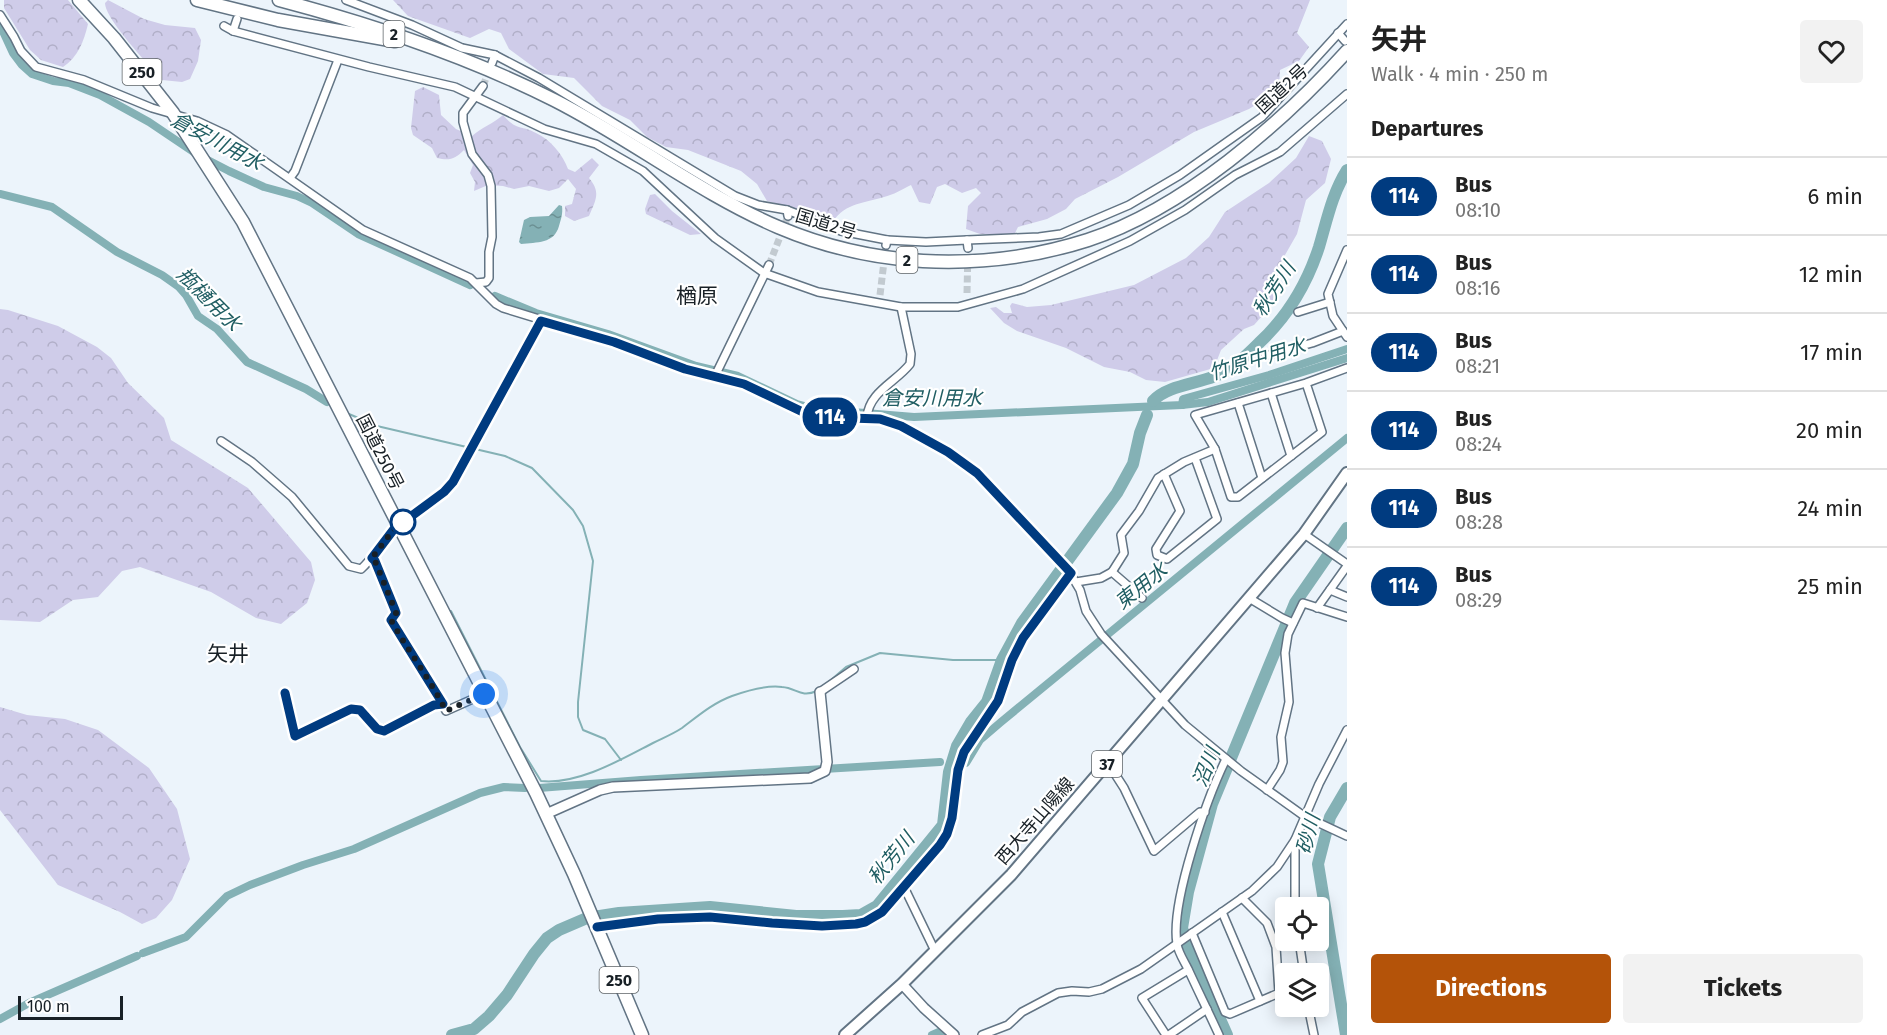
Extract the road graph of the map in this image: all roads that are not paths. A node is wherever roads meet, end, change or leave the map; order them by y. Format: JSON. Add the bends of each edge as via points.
{"nodes":[{"id":1,"x":197,"y":0,"type":"edge"},
{"id":2,"x":279,"y":0,"type":"edge"},
{"id":3,"x":306,"y":0,"type":"edge"},
{"id":4,"x":346,"y":0,"type":"edge"},
{"id":5,"x":83,"y":3,"type":"edge"},
{"id":6,"x":0,"y":15,"type":"edge"},
{"id":7,"x":339,"y":16,"type":"junction"},
{"id":8,"x":237,"y":19,"type":"dead end"},
{"id":9,"x":1347,"y":24,"type":"edge"},
{"id":10,"x":224,"y":26,"type":"dead end"},
{"id":11,"x":233,"y":31,"type":"junction"},
{"id":12,"x":1338,"y":33,"type":"junction"},
{"id":13,"x":1346,"y":46,"type":"edge"},
{"id":14,"x":448,"y":53,"type":"junction"},
{"id":15,"x":338,"y":60,"type":"junction"},
{"id":16,"x":483,"y":86,"type":"tunnel mouth"},
{"id":17,"x":1347,"y":94,"type":"edge"},
{"id":18,"x":477,"y":96,"type":"junction"},
{"id":19,"x":173,"y":113,"type":"junction"},
{"id":20,"x":290,"y":178,"type":"junction"},
{"id":21,"x":1347,"y":250,"type":"edge"},
{"id":22,"x":769,"y":265,"type":"tunnel mouth"},
{"id":23,"x":764,"y":273,"type":"junction"},
{"id":24,"x":476,"y":283,"type":"junction"},
{"id":25,"x":967,"y":293,"type":"tunnel mouth"},
{"id":26,"x":1330,"y":302,"type":"junction"},
{"id":27,"x":967,"y":303,"type":"junction"},
{"id":28,"x":901,"y":307,"type":"junction"},
{"id":29,"x":1298,"y":312,"type":"dead end"},
{"id":30,"x":541,"y":321,"type":"junction"},
{"id":31,"x":1345,"y":334,"type":"edge"},
{"id":32,"x":1265,"y":356,"type":"dead end"},
{"id":33,"x":1347,"y":368,"type":"edge"},
{"id":34,"x":716,"y":372,"type":"junction"},
{"id":35,"x":1306,"y":383,"type":"junction"},
{"id":36,"x":1271,"y":393,"type":"junction"},
{"id":37,"x":1238,"y":403,"type":"junction"},
{"id":38,"x":868,"y":414,"type":"junction"},
{"id":39,"x":221,"y":441,"type":"dead end"},
{"id":40,"x":1215,"y":449,"type":"junction"},
{"id":41,"x":1291,"y":456,"type":"junction"},
{"id":42,"x":1195,"y":458,"type":"junction"},
{"id":43,"x":1347,"y":473,"type":"edge"},
{"id":44,"x":1164,"y":474,"type":"junction"},
{"id":45,"x":1262,"y":478,"type":"junction"},
{"id":46,"x":398,"y":526,"type":"junction"},
{"id":47,"x":1304,"y":534,"type":"junction"},
{"id":48,"x":372,"y":558,"type":"junction"},
{"id":49,"x":1347,"y":565,"type":"edge"},
{"id":50,"x":1069,"y":571,"type":"junction"},
{"id":51,"x":1112,"y":572,"type":"junction"},
{"id":52,"x":1076,"y":582,"type":"junction"},
{"id":53,"x":1330,"y":590,"type":"junction"},
{"id":54,"x":1347,"y":597,"type":"edge"},
{"id":55,"x":1142,"y":598,"type":"dead end"},
{"id":56,"x":1249,"y":598,"type":"junction"},
{"id":57,"x":1317,"y":608,"type":"junction"},
{"id":58,"x":1347,"y":617,"type":"edge"},
{"id":59,"x":1293,"y":623,"type":"junction"},
{"id":60,"x":854,"y":669,"type":"dead end"},
{"id":61,"x":820,"y":692,"type":"joint"},
{"id":62,"x":285,"y":693,"type":"dead end"},
{"id":63,"x":484,"y":694,"type":"junction"},
{"id":64,"x":1162,"y":701,"type":"junction"},
{"id":65,"x":443,"y":704,"type":"junction"},
{"id":66,"x":1347,"y":730,"type":"edge"},
{"id":67,"x":1226,"y":759,"type":"junction"},
{"id":68,"x":1108,"y":764,"type":"junction"},
{"id":69,"x":1267,"y":790,"type":"junction"},
{"id":70,"x":1205,"y":812,"type":"junction"},
{"id":71,"x":546,"y":814,"type":"junction"},
{"id":72,"x":1306,"y":817,"type":"junction"},
{"id":73,"x":1347,"y":836,"type":"edge"},
{"id":74,"x":1295,"y":840,"type":"junction"},
{"id":75,"x":904,"y":887,"type":"junction"},
{"id":76,"x":1295,"y":897,"type":"edge"},
{"id":77,"x":1242,"y":898,"type":"junction"},
{"id":78,"x":1222,"y":912,"type":"junction"},
{"id":79,"x":596,"y":926,"type":"junction"},
{"id":80,"x":1192,"y":933,"type":"junction"},
{"id":81,"x":1177,"y":945,"type":"junction"},
{"id":82,"x":935,"y":951,"type":"junction"},
{"id":83,"x":1188,"y":970,"type":"junction"},
{"id":84,"x":902,"y":984,"type":"junction"},
{"id":85,"x":1260,"y":1001,"type":"junction"},
{"id":86,"x":1207,"y":1009,"type":"junction"},
{"id":87,"x":1310,"y":1017,"type":"edge"},
{"id":88,"x":642,"y":1035,"type":"edge"},
{"id":89,"x":844,"y":1035,"type":"edge"},
{"id":90,"x":954,"y":1035,"type":"edge"},
{"id":91,"x":982,"y":1035,"type":"edge"},
{"id":92,"x":1167,"y":1035,"type":"edge"},
{"id":93,"x":1219,"y":1035,"type":"edge"},
{"id":94,"x":1314,"y":1035,"type":"edge"}],
"edges":[{"from":1,"to":14,"type":"highway"},
{"from":2,"to":7,"type":"highway","name":"国道2号","number":"2"},
{"from":3,"to":7,"type":"highway","via":[[330,8]]},
{"from":4,"to":12,"type":"street","via":[[530,73],[735,195],[886,243],[967,244],[1061,234],[1129,206],[1262,117]]},
{"from":5,"to":19,"type":"highway","name":"国道250号","number":"250"},
{"from":6,"to":19,"type":"street","via":[[21,51],[36,67]]},
{"from":7,"to":14,"type":"highway","name":"国道2号","number":"2"},
{"from":8,"to":11,"type":"street"},
{"from":9,"to":12,"type":"street"},
{"from":10,"to":11,"type":"street"},
{"from":11,"to":15,"type":"street"},
{"from":12,"to":13,"type":"street"},
{"from":13,"to":14,"type":"highway","name":"国道2号","number":"2","via":[[1301,98],[1248,145],[1161,206],[1081,242],[1050,251],[970,262],[894,259],[822,244],[781,229],[743,211],[556,101]]},
{"from":15,"to":18,"type":"street","via":[[455,87]]},
{"from":15,"to":20,"type":"street"},
{"from":16,"to":18,"type":"street"},
{"from":17,"to":27,"type":"street","via":[[1280,152],[1235,175],[1146,232],[1040,282]]},
{"from":18,"to":23,"type":"street","via":[[544,129],[596,144],[631,163],[716,238]]},
{"from":18,"to":24,"type":"street","via":[[463,113],[463,122],[472,154],[490,181],[492,237],[488,281]]},
{"from":19,"to":20,"type":"street","via":[[227,135]]},
{"from":19,"to":46,"type":"highway","name":"国道250号","number":"250","via":[[253,242]]},
{"from":20,"to":24,"type":"street","via":[[363,230]]},
{"from":21,"to":26,"type":"street","via":[[1328,294]]},
{"from":22,"to":23,"type":"street"},
{"from":23,"to":28,"type":"street","via":[[818,292],[880,299]]},
{"from":23,"to":34,"type":"street"},
{"from":24,"to":30,"type":"street","via":[[496,304]]},
{"from":25,"to":27,"type":"street"},
{"from":26,"to":29,"type":"street"},
{"from":26,"to":31,"type":"street","via":[[1333,316]]},
{"from":27,"to":28,"type":"street","via":[[958,307]]},
{"from":28,"to":38,"type":"street","via":[[910,364],[873,400]]},
{"from":30,"to":34,"type":"street","via":[[614,342],[685,369]]},
{"from":30,"to":46,"type":"street","via":[[449,487]]},
{"from":31,"to":32,"type":"street"},
{"from":33,"to":35,"type":"street"},
{"from":34,"to":38,"type":"street","via":[[807,414]]},
{"from":35,"to":36,"type":"street"},
{"from":35,"to":41,"type":"street","via":[[1322,432]]},
{"from":36,"to":37,"type":"street"},
{"from":36,"to":41,"type":"street"},
{"from":37,"to":40,"type":"street","via":[[1195,415]]},
{"from":37,"to":45,"type":"street"},
{"from":38,"to":50,"type":"street","via":[[901,426],[967,465]]},
{"from":39,"to":48,"type":"street","via":[[292,497],[349,566],[361,569]]},
{"from":40,"to":42,"type":"street"},
{"from":40,"to":45,"type":"street","via":[[1231,497],[1238,497]]},
{"from":41,"to":45,"type":"street"},
{"from":42,"to":44,"type":"street"},
{"from":42,"to":44,"type":"street","via":[[1217,519],[1167,559],[1157,555],[1156,549],[1180,511]]},
{"from":43,"to":47,"type":"main road","name":"西大寺山陽線","number":"37"},
{"from":44,"to":51,"type":"street","via":[[1121,535],[1124,553]]},
{"from":46,"to":48,"type":"street"},
{"from":46,"to":63,"type":"highway","name":"国道250号","number":"250"},
{"from":47,"to":49,"type":"street"},
{"from":47,"to":56,"type":"main road","name":"西大寺山陽線","number":"37"},
{"from":48,"to":65,"type":"street","via":[[396,613],[391,620]]},
{"from":49,"to":53,"type":"street"},
{"from":50,"to":52,"type":"street"},
{"from":50,"to":75,"type":"street","via":[[1023,638],[998,701],[964,752],[947,834]]},
{"from":51,"to":52,"type":"street"},
{"from":51,"to":55,"type":"street"},
{"from":52,"to":64,"type":"street","via":[[1086,611],[1102,636]]},
{"from":53,"to":54,"type":"street"},
{"from":53,"to":57,"type":"street"},
{"from":56,"to":59,"type":"street"},
{"from":56,"to":64,"type":"main road","name":"西大寺山陽線","number":"37"},
{"from":57,"to":58,"type":"street"},
{"from":57,"to":59,"type":"street","via":[[1303,603]]},
{"from":59,"to":69,"type":"street","via":[[1285,653],[1289,702],[1281,737],[1283,762]]},
{"from":60,"to":61,"type":"street"},
{"from":61,"to":71,"type":"street","via":[[827,762],[820,775],[613,787]]},
{"from":62,"to":65,"type":"street","via":[[295,736],[351,709],[360,710],[377,729],[384,731]]},
{"from":63,"to":65,"type":"street","via":[[446,711]]},
{"from":63,"to":71,"type":"highway","name":"国道250号","number":"250"},
{"from":64,"to":67,"type":"street"},
{"from":64,"to":68,"type":"main road","name":"西大寺山陽線","number":"37"},
{"from":66,"to":72,"type":"street"},
{"from":67,"to":69,"type":"street"},
{"from":67,"to":70,"type":"street"},
{"from":68,"to":70,"type":"street","via":[[1154,851],[1200,812]]},
{"from":68,"to":82,"type":"main road","name":"西大寺山陽線","number":"37","via":[[1011,874]]},
{"from":69,"to":72,"type":"street"},
{"from":70,"to":81,"type":"street","via":[[1180,901]]},
{"from":71,"to":79,"type":"highway","name":"国道250号","number":"250"},
{"from":72,"to":73,"type":"street"},
{"from":72,"to":74,"type":"street"},
{"from":74,"to":76,"type":"street"},
{"from":74,"to":77,"type":"street","via":[[1276,867]]},
{"from":75,"to":79,"type":"street","via":[[882,912],[856,924],[822,926],[710,917]]},
{"from":75,"to":82,"type":"street"},
{"from":77,"to":78,"type":"street"},
{"from":77,"to":85,"type":"street","via":[[1266,922],[1276,947],[1279,993]]},
{"from":78,"to":80,"type":"street"},
{"from":78,"to":85,"type":"street"},
{"from":79,"to":88,"type":"highway","name":"国道250号","number":"250"},
{"from":80,"to":81,"type":"street"},
{"from":80,"to":85,"type":"street","via":[[1225,1012],[1230,1014]]},
{"from":81,"to":83,"type":"street"},
{"from":81,"to":91,"type":"street","via":[[1102,988],[1058,993],[1022,1012],[1008,1025]]},
{"from":82,"to":84,"type":"main road","name":"西大寺山陽線","number":"37"},
{"from":83,"to":86,"type":"street"},
{"from":83,"to":92,"type":"street","via":[[1142,998]]},
{"from":84,"to":89,"type":"main road","name":"西大寺山陽線","number":"37"},
{"from":84,"to":90,"type":"street"},
{"from":86,"to":92,"type":"street"},
{"from":86,"to":93,"type":"street"},
{"from":87,"to":94,"type":"street"}]}
